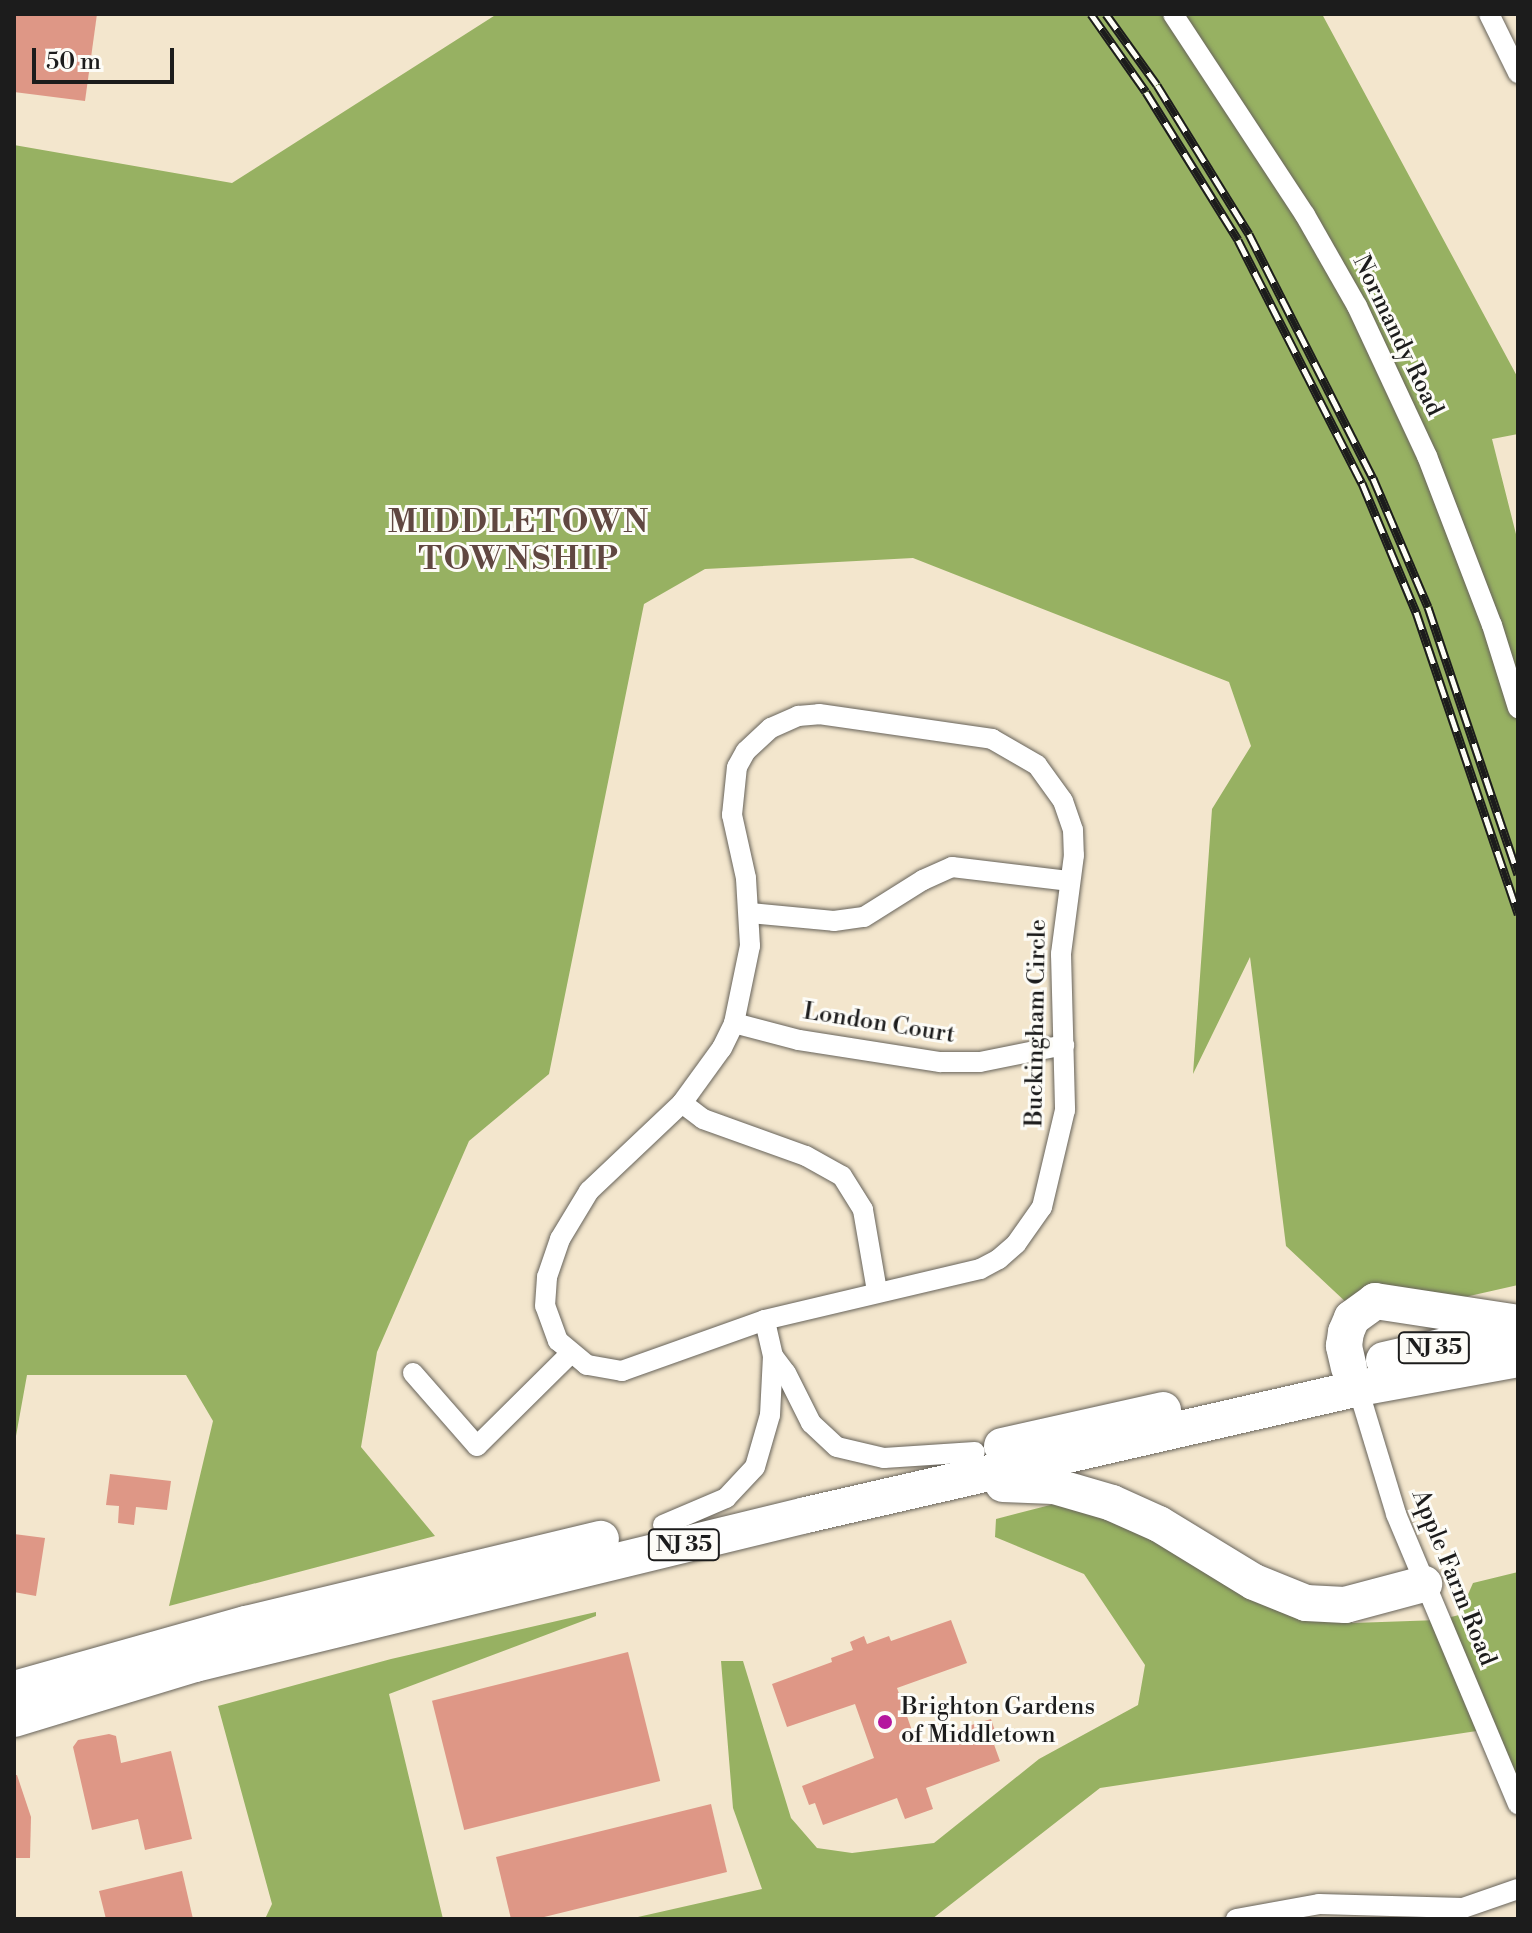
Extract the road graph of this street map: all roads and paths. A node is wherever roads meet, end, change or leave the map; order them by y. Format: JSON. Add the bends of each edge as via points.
{"nodes":[{"id":1,"x":1173,"y":14,"type":"edge"},
{"id":2,"x":1489,"y":14,"type":"edge"},
{"id":3,"x":1518,"y":73,"type":"edge"},
{"id":4,"x":1518,"y":708,"type":"edge"},
{"id":5,"x":1070,"y":881,"type":"junction"},
{"id":6,"x":750,"y":913,"type":"junction"},
{"id":7,"x":734,"y":1023,"type":"junction"},
{"id":8,"x":1064,"y":1045,"type":"junction"},
{"id":9,"x":682,"y":1103,"type":"junction"},
{"id":10,"x":877,"y":1291,"type":"junction"},
{"id":11,"x":765,"y":1320,"type":"junction"},
{"id":12,"x":1518,"y":1322,"type":"edge"},
{"id":13,"x":1518,"y":1329,"type":"edge"},
{"id":14,"x":570,"y":1354,"type":"junction"},
{"id":15,"x":773,"y":1356,"type":"junction"},
{"id":16,"x":1518,"y":1359,"type":"edge"},
{"id":17,"x":413,"y":1373,"type":"dead end"},
{"id":18,"x":1354,"y":1378,"type":"junction"},
{"id":19,"x":975,"y":1452,"type":"junction"},
{"id":20,"x":937,"y":1486,"type":"junction"},
{"id":21,"x":663,"y":1525,"type":"junction"},
{"id":22,"x":1424,"y":1584,"type":"junction"},
{"id":23,"x":14,"y":1689,"type":"edge"},
{"id":24,"x":14,"y":1719,"type":"edge"},
{"id":25,"x":1518,"y":1804,"type":"edge"},
{"id":26,"x":1518,"y":1889,"type":"edge"},
{"id":27,"x":1236,"y":1919,"type":"edge"}],
"edges":[{"from":1,"to":4,"type":"street","name":"Normandy Road","via":[[1274,166],[1357,306],[1427,456]]},
{"from":2,"to":3,"type":"street"},
{"from":5,"to":6,"type":"street","via":[[952,867],[856,919]]},
{"from":5,"to":6,"type":"street","name":"Buckingham Circle","via":[[1074,855],[1068,813],[1050,780],[1023,754],[980,736],[819,714],[798,716],[771,728],[737,767],[732,815]]},
{"from":5,"to":8,"type":"street","name":"Buckingham Circle","via":[[1061,954]]},
{"from":6,"to":7,"type":"street","name":"Buckingham Circle","via":[[747,971]]},
{"from":7,"to":8,"type":"street","name":"London Court","via":[[799,1040],[940,1062],[980,1062]]},
{"from":7,"to":9,"type":"street","name":"Buckingham Circle","via":[[708,1072]]},
{"from":8,"to":10,"type":"street","name":"Buckingham Circle","via":[[1061,1134],[1033,1224],[999,1259],[980,1269]]},
{"from":9,"to":10,"type":"street","via":[[703,1119],[806,1156],[842,1176],[863,1210]]},
{"from":9,"to":14,"type":"street","name":"Buckingham Circle","via":[[604,1173],[560,1239],[547,1277],[545,1306],[550,1325]]},
{"from":10,"to":11,"type":"street","name":"Buckingham Circle"},
{"from":11,"to":14,"type":"street","name":"Buckingham Circle","via":[[622,1371],[587,1365]]},
{"from":11,"to":15,"type":"street"},
{"from":12,"to":18,"type":"highway","via":[[1375,1301],[1352,1318],[1346,1332],[1344,1346]]},
{"from":13,"to":18,"type":"highway","number":"NJ 35"},
{"from":14,"to":17,"type":"street","via":[[477,1446]]},
{"from":15,"to":19,"type":"street","via":[[811,1423],[837,1447],[884,1458]]},
{"from":15,"to":21,"type":"street","via":[[770,1415],[755,1467],[726,1498]]},
{"from":16,"to":18,"type":"highway","number":"NJ 35"},
{"from":18,"to":19,"type":"highway","number":"NJ 35"},
{"from":18,"to":20,"type":"highway","number":"NJ 35"},
{"from":18,"to":22,"type":"street","name":"Apple Farm Road"},
{"from":19,"to":21,"type":"highway","number":"NJ 35"},
{"from":20,"to":22,"type":"highway","via":[[1015,1483],[1083,1493],[1159,1524],[1254,1582],[1306,1603],[1345,1605]]},
{"from":20,"to":24,"type":"highway","number":"NJ 35","via":[[195,1664]]},
{"from":21,"to":23,"type":"highway","number":"NJ 35","via":[[285,1614]]},
{"from":22,"to":25,"type":"street","name":"Apple Farm Road"},
{"from":26,"to":27,"type":"street","via":[[1463,1908],[1319,1904]]}]}
